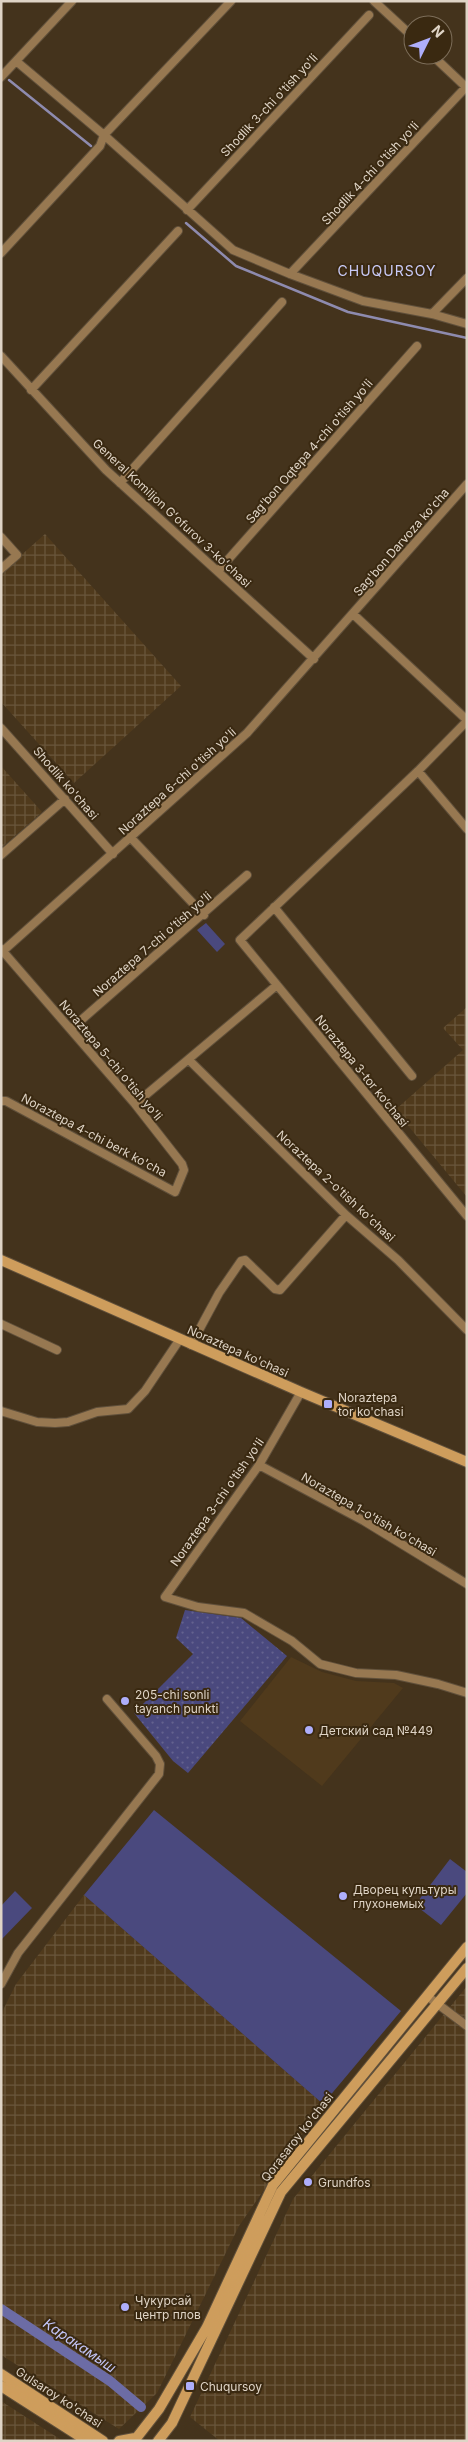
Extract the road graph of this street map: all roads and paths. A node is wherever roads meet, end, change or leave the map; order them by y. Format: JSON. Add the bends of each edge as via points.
{"nodes":[{"id":1,"x":72,"y":1,"type":"edge"},
{"id":2,"x":231,"y":1,"type":"edge"},
{"id":3,"x":374,"y":1,"type":"edge"},
{"id":4,"x":369,"y":15,"type":"dead end"},
{"id":5,"x":403,"y":28,"type":"edge"},
{"id":6,"x":16,"y":61,"type":"junction"},
{"id":7,"x":443,"y":65,"type":"edge"},
{"id":8,"x":1,"y":77,"type":"edge"},
{"id":9,"x":466,"y":87,"type":"edge"},
{"id":10,"x":104,"y":135,"type":"junction"},
{"id":11,"x":186,"y":210,"type":"junction"},
{"id":12,"x":178,"y":231,"type":"dead end"},
{"id":13,"x":1,"y":253,"type":"edge"},
{"id":14,"x":290,"y":274,"type":"junction"},
{"id":15,"x":467,"y":278,"type":"edge"},
{"id":16,"x":282,"y":302,"type":"dead end"},
{"id":17,"x":432,"y":314,"type":"junction"},
{"id":18,"x":467,"y":324,"type":"edge"},
{"id":19,"x":417,"y":346,"type":"dead end"},
{"id":20,"x":1,"y":356,"type":"edge"},
{"id":21,"x":31,"y":390,"type":"junction"},
{"id":22,"x":120,"y":483,"type":"junction"},
{"id":23,"x":467,"y":484,"type":"edge"},
{"id":24,"x":1,"y":537,"type":"edge"},
{"id":25,"x":1,"y":568,"type":"edge"},
{"id":26,"x":218,"y":571,"type":"junction"},
{"id":27,"x":353,"y":614,"type":"junction"},
{"id":28,"x":314,"y":659,"type":"junction"},
{"id":29,"x":466,"y":718,"type":"edge"},
{"id":30,"x":1,"y":728,"type":"edge"},
{"id":31,"x":418,"y":771,"type":"junction"},
{"id":32,"x":64,"y":799,"type":"junction"},
{"id":33,"x":465,"y":824,"type":"edge"},
{"id":34,"x":131,"y":838,"type":"junction"},
{"id":35,"x":113,"y":854,"type":"junction"},
{"id":36,"x":1,"y":855,"type":"edge"},
{"id":37,"x":247,"y":875,"type":"dead end"},
{"id":38,"x":274,"y":907,"type":"junction"},
{"id":39,"x":204,"y":915,"type":"junction"},
{"id":40,"x":2,"y":950,"type":"edge"},
{"id":41,"x":276,"y":985,"type":"junction"},
{"id":42,"x":71,"y":1029,"type":"junction"},
{"id":43,"x":189,"y":1060,"type":"junction"},
{"id":44,"x":412,"y":1076,"type":"dead end"},
{"id":45,"x":1,"y":1101,"type":"edge"},
{"id":46,"x":135,"y":1104,"type":"junction"},
{"id":47,"x":175,"y":1192,"type":"joint"},
{"id":48,"x":346,"y":1215,"type":"junction"},
{"id":49,"x":467,"y":1216,"type":"edge"},
{"id":50,"x":1,"y":1260,"type":"edge"},
{"id":51,"x":1,"y":1324,"type":"edge"},
{"id":52,"x":467,"y":1330,"type":"edge"},
{"id":53,"x":180,"y":1339,"type":"junction"},
{"id":54,"x":191,"y":1344,"type":"junction"},
{"id":55,"x":57,"y":1350,"type":"dead end"},
{"id":56,"x":301,"y":1392,"type":"junction"},
{"id":57,"x":1,"y":1411,"type":"edge"},
{"id":58,"x":467,"y":1462,"type":"edge"},
{"id":59,"x":259,"y":1465,"type":"junction"},
{"id":60,"x":467,"y":1584,"type":"edge"},
{"id":61,"x":467,"y":1693,"type":"edge"},
{"id":62,"x":107,"y":1698,"type":"dead end"},
{"id":63,"x":467,"y":1947,"type":"edge"},
{"id":64,"x":467,"y":1968,"type":"edge"},
{"id":65,"x":1,"y":1984,"type":"edge"},
{"id":66,"x":427,"y":1996,"type":"junction"},
{"id":67,"x":437,"y":2004,"type":"junction"},
{"id":68,"x":467,"y":2026,"type":"edge"},
{"id":69,"x":1,"y":2374,"type":"edge"},
{"id":70,"x":1,"y":2386,"type":"edge"},
{"id":71,"x":134,"y":2440,"type":"edge"},
{"id":72,"x":87,"y":2441,"type":"edge"},
{"id":73,"x":103,"y":2441,"type":"edge"},
{"id":74,"x":119,"y":2441,"type":"edge"},
{"id":75,"x":158,"y":2441,"type":"edge"}],
"edges":[{"from":1,"to":6,"type":"street"},
{"from":2,"to":10,"type":"street"},
{"from":3,"to":5,"type":"street"},
{"from":4,"to":11,"type":"street","name":"Shodlik 3-chi o'tish yo'li"},
{"from":6,"to":8,"type":"street"},
{"from":6,"to":10,"type":"street"},
{"from":7,"to":9,"type":"street"},
{"from":9,"to":14,"type":"street","name":"Shodlik 4-chi o'tish yo'li"},
{"from":10,"to":11,"type":"street"},
{"from":10,"to":13,"type":"street","via":[[100,146]]},
{"from":11,"to":14,"type":"street","via":[[233,250]]},
{"from":12,"to":21,"type":"street"},
{"from":14,"to":17,"type":"street","via":[[363,301]]},
{"from":15,"to":17,"type":"street"},
{"from":16,"to":22,"type":"street"},
{"from":17,"to":18,"type":"street"},
{"from":19,"to":26,"type":"street","name":"Sag'bon Oqtepa 4-chi o'tish yo'li"},
{"from":20,"to":21,"type":"street","name":"General Komiljon Gʻofurov 3-koʻchasi"},
{"from":21,"to":22,"type":"street","name":"General Komiljon Gʻofurov 3-koʻchasi"},
{"from":22,"to":26,"type":"street","name":"General Komiljon Gʻofurov 3-koʻchasi"},
{"from":23,"to":27,"type":"street","name":"Sag'bon Darvoza ko'cha"},
{"from":24,"to":25,"type":"street","via":[[17,555]]},
{"from":26,"to":28,"type":"street","name":"General Komiljon Gʻofurov 3-koʻchasi"},
{"from":27,"to":28,"type":"street","name":"Noraztepa 6-chi o'tish yo'li"},
{"from":27,"to":29,"type":"street"},
{"from":28,"to":34,"type":"street","name":"Noraztepa 6-chi o'tish yo'li","via":[[247,733]]},
{"from":29,"to":31,"type":"street"},
{"from":30,"to":32,"type":"street","name":"Shodlik ko'chasi"},
{"from":31,"to":33,"type":"street"},
{"from":31,"to":38,"type":"street"},
{"from":32,"to":35,"type":"street","name":"Shodlik ko'chasi"},
{"from":32,"to":36,"type":"street"},
{"from":34,"to":35,"type":"street","name":"Noraztepa 6-chi o'tish yo'li"},
{"from":34,"to":39,"type":"street"},
{"from":35,"to":40,"type":"street","name":"Noraztepa 6-chi o'tish yo'li"},
{"from":37,"to":39,"type":"street","name":"Noraztepa 7-chi o'tish yo'li"},
{"from":38,"to":41,"type":"street","name":"Noraztepa 3-tor ko‘chasi","via":[[240,940]]},
{"from":38,"to":44,"type":"street"},
{"from":39,"to":42,"type":"street","name":"Noraztepa 7-chi o'tish yo'li"},
{"from":40,"to":42,"type":"street","name":"Noraztepa 5-chi o'tish yo'li"},
{"from":41,"to":43,"type":"street"},
{"from":41,"to":49,"type":"street","name":"Noraztepa 3-tor ko‘chasi"},
{"from":42,"to":46,"type":"street","name":"Noraztepa 5-chi o'tish yo'li"},
{"from":43,"to":46,"type":"street"},
{"from":43,"to":48,"type":"street","name":"Noraztepa 2-o'tish ko'chasi"},
{"from":45,"to":47,"type":"street","name":"Noraztepa 4-chi berk ko'cha"},
{"from":46,"to":47,"type":"street","name":"Noraztepa 5-chi o'tish yo'li","via":[[184,1166]]},
{"from":48,"to":52,"type":"street","name":"Noraztepa 2-o'tish ko'chasi","via":[[398,1260]]},
{"from":48,"to":54,"type":"street","via":[[280,1290],[245,1260],[241,1261]]},
{"from":50,"to":53,"type":"main road","name":"Noraztepa ko'chasi"},
{"from":51,"to":55,"type":"street"},
{"from":53,"to":54,"type":"main road","name":"Noraztepa ko'chasi"},
{"from":53,"to":57,"type":"street","via":[[128,1409],[97,1412],[55,1423],[38,1422]]},
{"from":54,"to":56,"type":"main road","name":"Noraztepa ko'chasi"},
{"from":56,"to":58,"type":"main road","name":"Noraztepa ko'chasi"},
{"from":56,"to":59,"type":"street","name":"Noraztepa 3-chi o'tish yo'li"},
{"from":59,"to":60,"type":"street","name":"Noraztepa 1-o'tish ko'chasi","via":[[364,1521]]},
{"from":59,"to":61,"type":"street","name":"Noraztepa 3-chi o'tish yo'li","via":[[165,1597],[198,1607],[244,1613],[292,1641],[320,1664],[356,1673],[396,1675]]},
{"from":62,"to":65,"type":"street","via":[[156,1756],[160,1764],[159,1774],[18,1953]]},
{"from":63,"to":66,"type":"main road","name":"Qorasaroy ko'chasi"},
{"from":64,"to":67,"type":"main road","name":"Qorasaroy ko'chasi"},
{"from":66,"to":67,"type":"street"},
{"from":66,"to":71,"type":"main road","name":"Qorasaroy ko'chasi","via":[[273,2184],[207,2327],[159,2409]]},
{"from":67,"to":68,"type":"street"},
{"from":67,"to":75,"type":"main road","name":"Qorasaroy ko'chasi","via":[[281,2192],[172,2423]]},
{"from":69,"to":73,"type":"main road","name":"Gulsaroy ko'chasi"},
{"from":70,"to":72,"type":"main road","name":"Gulsaroy ko'chasi"},
{"from":71,"to":74,"type":"main road"}]}
